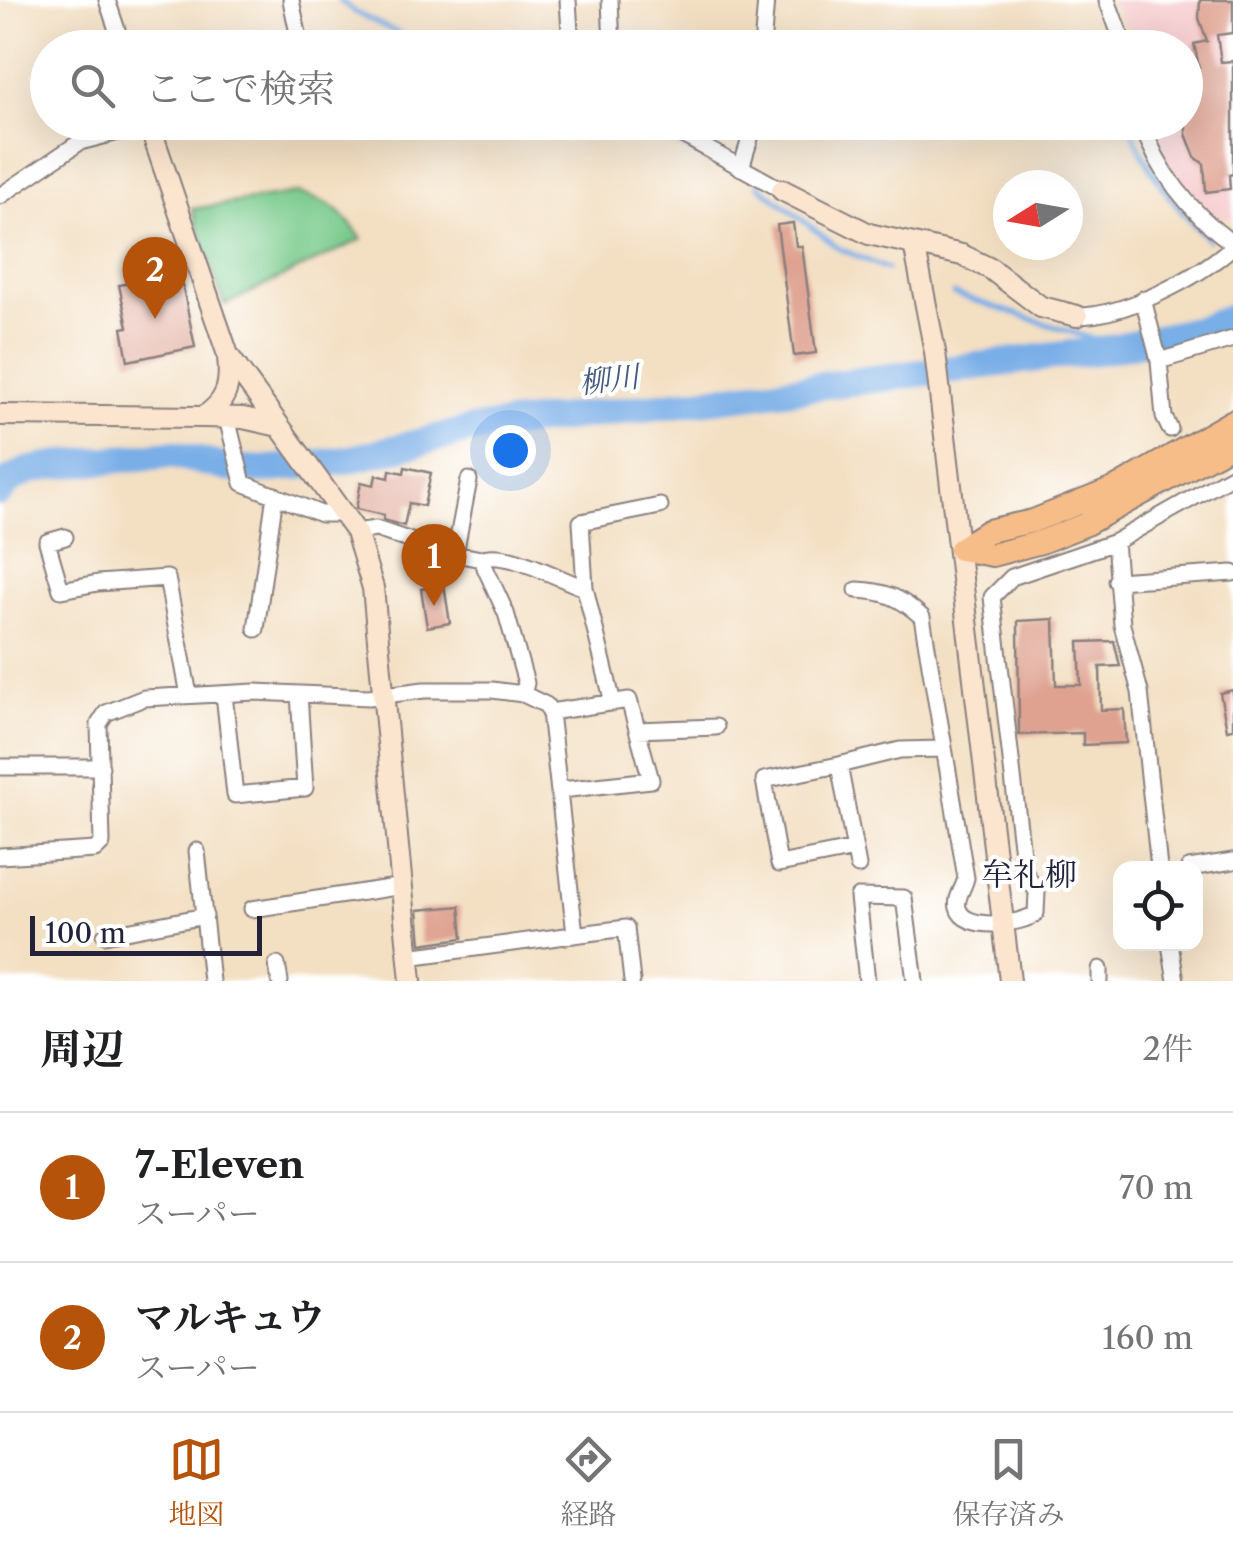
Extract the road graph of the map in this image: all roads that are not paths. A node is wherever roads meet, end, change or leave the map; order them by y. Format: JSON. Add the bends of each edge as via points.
{"nodes":[{"id":1,"x":108,"y":0,"type":"edge"},
{"id":2,"x":291,"y":0,"type":"edge"},
{"id":3,"x":568,"y":0,"type":"edge"},
{"id":4,"x":610,"y":0,"type":"edge"},
{"id":5,"x":766,"y":0,"type":"edge"},
{"id":6,"x":1107,"y":0,"type":"edge"},
{"id":7,"x":117,"y":30,"type":"edge"},
{"id":8,"x":297,"y":30,"type":"edge"},
{"id":9,"x":569,"y":30,"type":"edge"},
{"id":10,"x":611,"y":30,"type":"edge"},
{"id":11,"x":764,"y":30,"type":"edge"},
{"id":12,"x":1118,"y":30,"type":"edge"},
{"id":13,"x":88,"y":140,"type":"edge"},
{"id":14,"x":158,"y":140,"type":"edge"},
{"id":15,"x":691,"y":140,"type":"edge"},
{"id":16,"x":750,"y":140,"type":"edge"},
{"id":17,"x":1149,"y":140,"type":"edge"},
{"id":18,"x":742,"y":168,"type":"junction"},
{"id":19,"x":782,"y":190,"type":"joint"},
{"id":20,"x":0,"y":196,"type":"edge"},
{"id":21,"x":914,"y":244,"type":"junction"},
{"id":22,"x":1233,"y":245,"type":"edge"},
{"id":23,"x":1143,"y":300,"type":"junction"},
{"id":24,"x":1078,"y":316,"type":"joint"},
{"id":25,"x":1233,"y":339,"type":"edge"},
{"id":26,"x":228,"y":355,"type":"junction"},
{"id":27,"x":1158,"y":358,"type":"junction"},
{"id":28,"x":0,"y":415,"type":"edge"},
{"id":29,"x":203,"y":417,"type":"junction"},
{"id":30,"x":228,"y":418,"type":"junction"},
{"id":31,"x":1233,"y":421,"type":"edge"},
{"id":32,"x":279,"y":426,"type":"junction"},
{"id":33,"x":1170,"y":428,"type":"dead end"},
{"id":34,"x":1233,"y":444,"type":"edge"},
{"id":35,"x":1233,"y":475,"type":"edge"},
{"id":36,"x":469,"y":480,"type":"dead end"},
{"id":37,"x":275,"y":496,"type":"junction"},
{"id":38,"x":660,"y":506,"type":"dead end"},
{"id":39,"x":342,"y":514,"type":"junction"},
{"id":40,"x":356,"y":532,"type":"junction"},
{"id":41,"x":64,"y":537,"type":"dead end"},
{"id":42,"x":1115,"y":542,"type":"junction"},
{"id":43,"x":960,"y":549,"type":"junction"},
{"id":44,"x":455,"y":554,"type":"junction"},
{"id":45,"x":481,"y":559,"type":"junction"},
{"id":46,"x":1233,"y":573,"type":"edge"},
{"id":47,"x":1116,"y":581,"type":"junction"},
{"id":48,"x":585,"y":588,"type":"junction"},
{"id":49,"x":858,"y":590,"type":"dead end"},
{"id":50,"x":256,"y":629,"type":"dead end"},
{"id":51,"x":224,"y":694,"type":"junction"},
{"id":52,"x":299,"y":694,"type":"junction"},
{"id":53,"x":523,"y":694,"type":"junction"},
{"id":54,"x":189,"y":695,"type":"junction"},
{"id":55,"x":383,"y":696,"type":"junction"},
{"id":56,"x":613,"y":703,"type":"junction"},
{"id":57,"x":550,"y":712,"type":"junction"},
{"id":58,"x":716,"y":727,"type":"dead end"},
{"id":59,"x":637,"y":730,"type":"junction"},
{"id":60,"x":942,"y":749,"type":"junction"},
{"id":61,"x":839,"y":766,"type":"junction"},
{"id":62,"x":0,"y":767,"type":"edge"},
{"id":63,"x":100,"y":767,"type":"junction"},
{"id":64,"x":561,"y":790,"type":"junction"},
{"id":65,"x":855,"y":849,"type":"junction"},
{"id":66,"x":197,"y":851,"type":"dead end"},
{"id":67,"x":0,"y":856,"type":"edge"},
{"id":68,"x":1158,"y":861,"type":"edge"},
{"id":69,"x":1233,"y":861,"type":"edge"},
{"id":70,"x":858,"y":866,"type":"dead end"},
{"id":71,"x":1203,"y":866,"type":"edge"},
{"id":72,"x":403,"y":886,"type":"junction"},
{"id":73,"x":252,"y":908,"type":"dead end"},
{"id":74,"x":205,"y":916,"type":"junction"},
{"id":75,"x":1003,"y":922,"type":"junction"},
{"id":76,"x":575,"y":934,"type":"junction"},
{"id":77,"x":105,"y":935,"type":"dead end"},
{"id":78,"x":1171,"y":951,"type":"edge"},
{"id":79,"x":408,"y":956,"type":"junction"},
{"id":80,"x":211,"y":981,"type":"edge"},
{"id":81,"x":410,"y":981,"type":"edge"},
{"id":82,"x":632,"y":981,"type":"edge"},
{"id":83,"x":867,"y":981,"type":"edge"},
{"id":84,"x":915,"y":981,"type":"edge"},
{"id":85,"x":1010,"y":981,"type":"edge"},
{"id":86,"x":1176,"y":981,"type":"edge"}],
"edges":[{"from":1,"to":7,"type":"street"},
{"from":2,"to":8,"type":"street"},
{"from":3,"to":9,"type":"street"},
{"from":4,"to":10,"type":"street"},
{"from":5,"to":11,"type":"street"},
{"from":6,"to":12,"type":"street"},
{"from":13,"to":20,"type":"street"},
{"from":14,"to":26,"type":"street"},
{"from":15,"to":18,"type":"street"},
{"from":16,"to":18,"type":"street"},
{"from":17,"to":22,"type":"street","via":[[1190,208]]},
{"from":18,"to":19,"type":"street"},
{"from":19,"to":21,"type":"street","via":[[869,234]]},
{"from":21,"to":24,"type":"street","via":[[962,255],[1041,307]]},
{"from":21,"to":43,"type":"street"},
{"from":22,"to":23,"type":"street"},
{"from":23,"to":24,"type":"street"},
{"from":23,"to":27,"type":"street"},
{"from":25,"to":27,"type":"street"},
{"from":26,"to":29,"type":"street","via":[[227,393]]},
{"from":26,"to":32,"type":"street"},
{"from":27,"to":33,"type":"street"},
{"from":28,"to":29,"type":"street"},
{"from":29,"to":30,"type":"street"},
{"from":30,"to":32,"type":"street"},
{"from":30,"to":37,"type":"street","via":[[243,484]]},
{"from":31,"to":43,"type":"main road","via":[[1116,488],[988,532]]},
{"from":32,"to":39,"type":"street"},
{"from":34,"to":43,"type":"main road","via":[[1070,531],[992,555]]},
{"from":35,"to":42,"type":"street"},
{"from":36,"to":44,"type":"street"},
{"from":37,"to":39,"type":"street","via":[[321,514]]},
{"from":37,"to":50,"type":"street"},
{"from":38,"to":48,"type":"street","via":[[581,522]]},
{"from":39,"to":40,"type":"street"},
{"from":40,"to":44,"type":"street","via":[[376,529]]},
{"from":40,"to":55,"type":"street","via":[[373,588]]},
{"from":41,"to":54,"type":"street","via":[[47,542],[61,590],[168,578]]},
{"from":42,"to":47,"type":"street"},
{"from":42,"to":75,"type":"street","via":[[1012,577],[992,597],[1024,871],[1038,898],[1031,918]]},
{"from":43,"to":75,"type":"street"},
{"from":44,"to":45,"type":"street"},
{"from":45,"to":48,"type":"street","via":[[507,557]]},
{"from":45,"to":53,"type":"street","via":[[506,613],[526,683]]},
{"from":46,"to":47,"type":"street"},
{"from":47,"to":68,"type":"street","via":[[1140,692]]},
{"from":48,"to":56,"type":"street"},
{"from":49,"to":60,"type":"street","via":[[899,597],[922,616]]},
{"from":51,"to":52,"type":"street"},
{"from":51,"to":52,"type":"street","via":[[235,795],[306,788]]},
{"from":51,"to":54,"type":"street"},
{"from":52,"to":55,"type":"street"},
{"from":53,"to":55,"type":"street","via":[[424,690]]},
{"from":53,"to":57,"type":"street"},
{"from":54,"to":63,"type":"street","via":[[144,698],[106,713],[98,724]]},
{"from":55,"to":72,"type":"street"},
{"from":56,"to":57,"type":"street"},
{"from":56,"to":59,"type":"street","via":[[629,700]]},
{"from":57,"to":64,"type":"street"},
{"from":58,"to":59,"type":"street"},
{"from":59,"to":64,"type":"street","via":[[651,780]]},
{"from":60,"to":61,"type":"street","via":[[900,750]]},
{"from":60,"to":75,"type":"street","via":[[966,878],[958,911],[977,924]]},
{"from":61,"to":65,"type":"street"},
{"from":61,"to":65,"type":"street","via":[[764,780],[779,864]]},
{"from":62,"to":63,"type":"street"},
{"from":63,"to":67,"type":"street","via":[[102,843],[95,850]]},
{"from":64,"to":76,"type":"street"},
{"from":65,"to":70,"type":"street"},
{"from":66,"to":74,"type":"street"},
{"from":69,"to":71,"type":"street"},
{"from":72,"to":73,"type":"street"},
{"from":72,"to":79,"type":"street"},
{"from":74,"to":77,"type":"street"},
{"from":74,"to":80,"type":"street"},
{"from":75,"to":85,"type":"street"},
{"from":76,"to":79,"type":"street"},
{"from":76,"to":82,"type":"street","via":[[626,928]]},
{"from":78,"to":86,"type":"street"},
{"from":79,"to":81,"type":"street"},
{"from":83,"to":84,"type":"street","via":[[858,898],[904,898]]}]}
